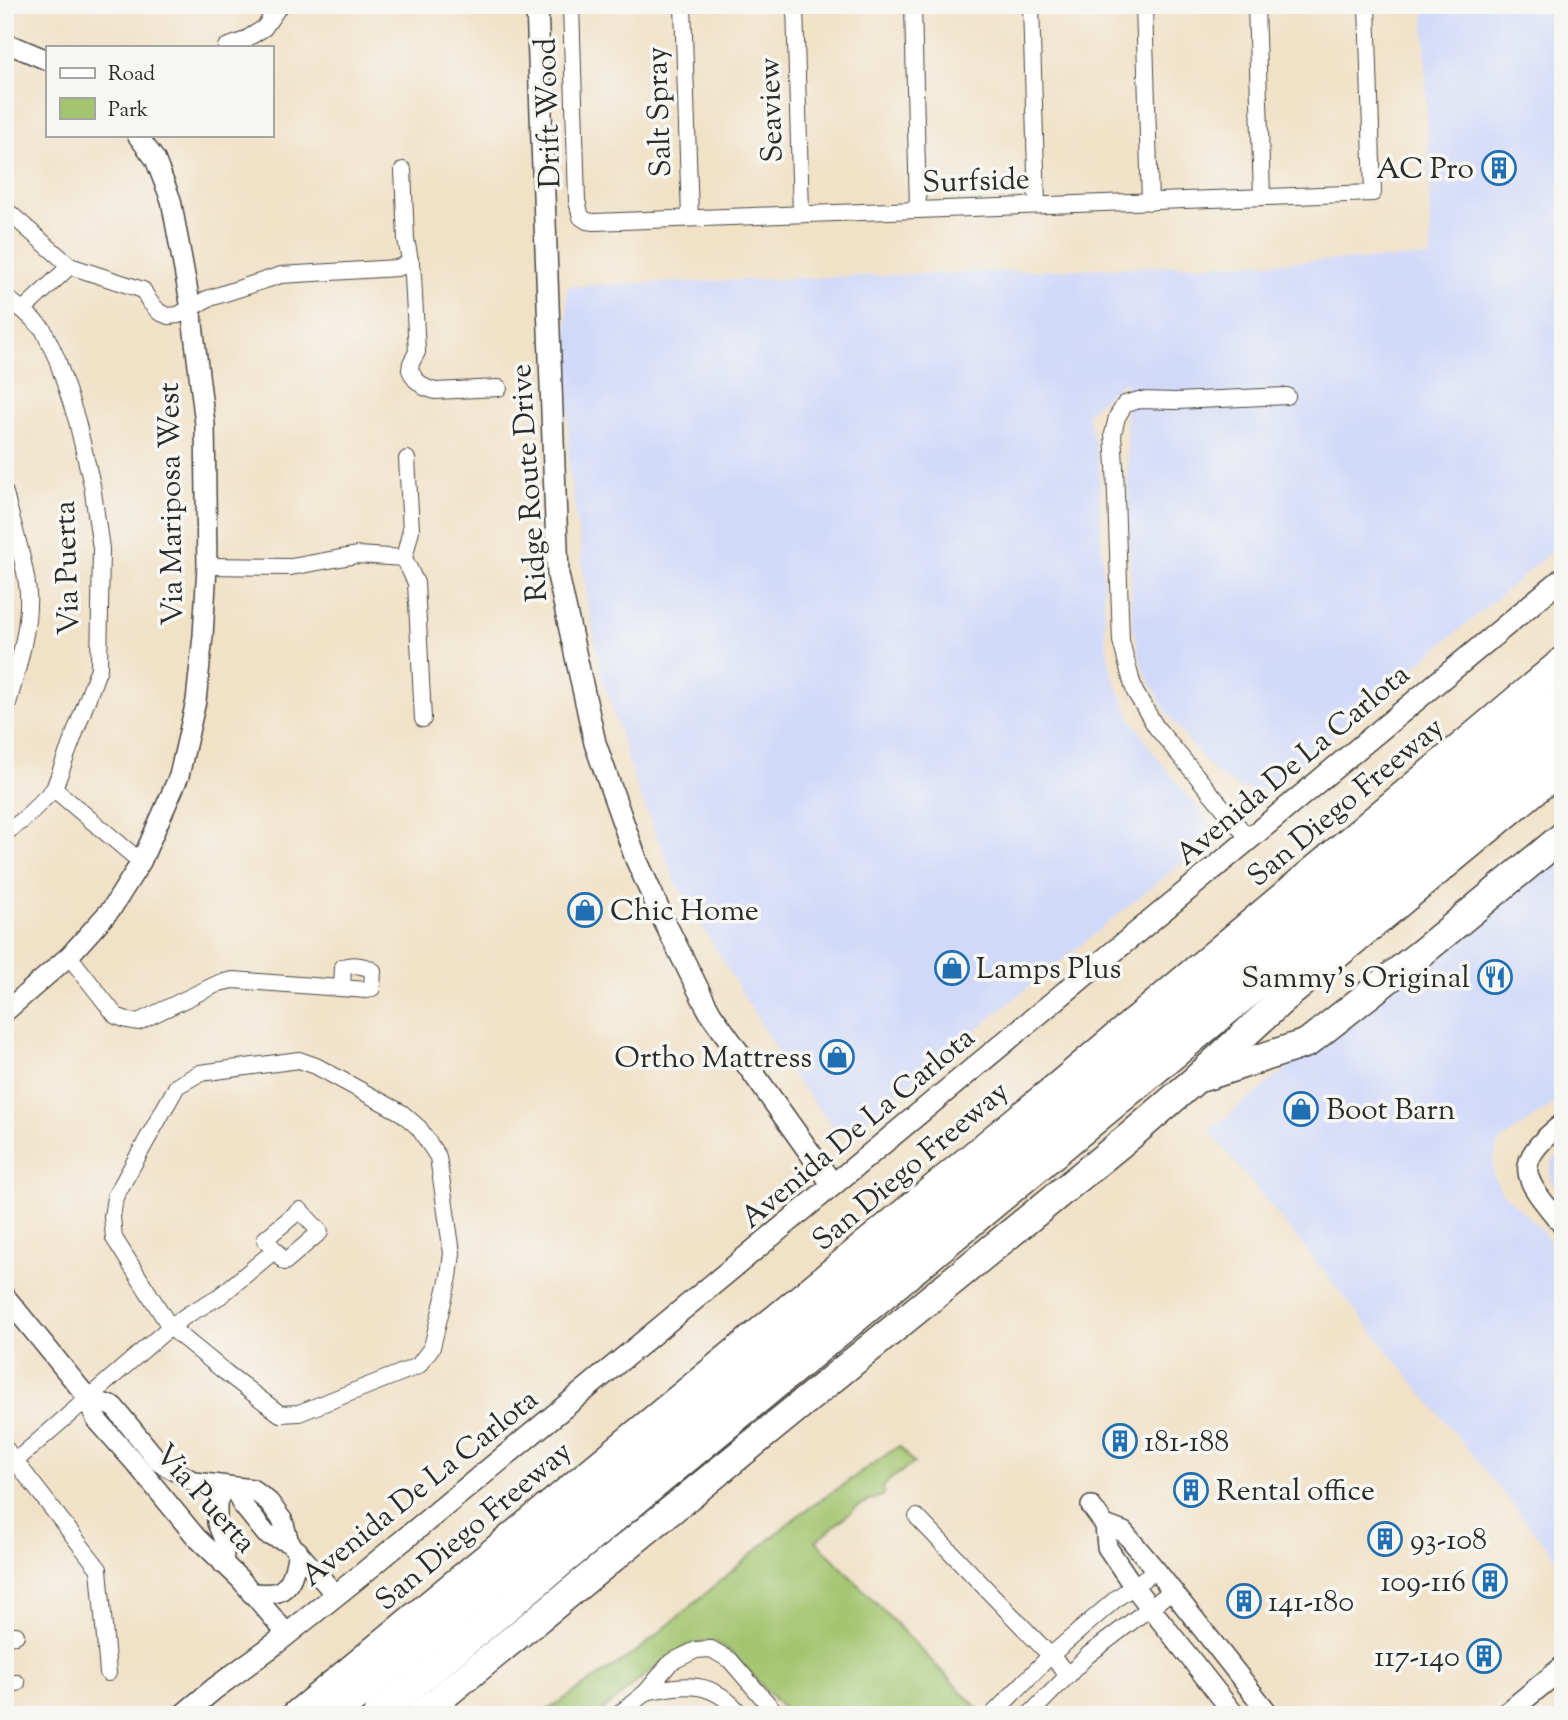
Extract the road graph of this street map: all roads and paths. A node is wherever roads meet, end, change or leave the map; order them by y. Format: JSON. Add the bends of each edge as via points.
{"nodes":[{"id":1,"x":280,"y":5,"type":"edge"},
{"id":2,"x":537,"y":5,"type":"edge"},
{"id":3,"x":571,"y":5,"type":"edge"},
{"id":4,"x":683,"y":5,"type":"edge"},
{"id":5,"x":795,"y":5,"type":"edge"},
{"id":6,"x":912,"y":5,"type":"edge"},
{"id":7,"x":1031,"y":5,"type":"edge"},
{"id":8,"x":1144,"y":5,"type":"edge"},
{"id":9,"x":1256,"y":5,"type":"edge"},
{"id":10,"x":1367,"y":5,"type":"edge"},
{"id":11,"x":5,"y":44,"type":"edge"},
{"id":12,"x":229,"y":46,"type":"edge"},
{"id":13,"x":46,"y":60,"type":"edge"},
{"id":14,"x":138,"y":136,"type":"edge"},
{"id":15,"x":403,"y":170,"type":"dead end"},
{"id":16,"x":1262,"y":197,"type":"junction"},
{"id":17,"x":1150,"y":201,"type":"junction"},
{"id":18,"x":1037,"y":205,"type":"junction"},
{"id":19,"x":5,"y":209,"type":"edge"},
{"id":20,"x":918,"y":210,"type":"junction"},
{"id":21,"x":801,"y":214,"type":"junction"},
{"id":22,"x":581,"y":217,"type":"joint"},
{"id":23,"x":690,"y":218,"type":"junction"},
{"id":24,"x":411,"y":263,"type":"junction"},
{"id":25,"x":70,"y":266,"type":"junction"},
{"id":26,"x":5,"y":297,"type":"edge"},
{"id":27,"x":191,"y":308,"type":"junction"},
{"id":28,"x":23,"y":310,"type":"junction"},
{"id":29,"x":499,"y":388,"type":"dead end"},
{"id":30,"x":1287,"y":397,"type":"dead end"},
{"id":31,"x":407,"y":459,"type":"dead end"},
{"id":32,"x":5,"y":493,"type":"edge"},
{"id":33,"x":404,"y":558,"type":"junction"},
{"id":34,"x":207,"y":566,"type":"junction"},
{"id":35,"x":1563,"y":578,"type":"edge"},
{"id":36,"x":1563,"y":661,"type":"edge"},
{"id":37,"x":1563,"y":698,"type":"edge"},
{"id":38,"x":5,"y":714,"type":"edge"},
{"id":39,"x":423,"y":719,"type":"dead end"},
{"id":40,"x":1563,"y":732,"type":"edge"},
{"id":41,"x":1563,"y":767,"type":"edge"},
{"id":42,"x":54,"y":789,"type":"junction"},
{"id":43,"x":5,"y":833,"type":"edge"},
{"id":44,"x":1563,"y":836,"type":"edge"},
{"id":45,"x":1249,"y":839,"type":"junction"},
{"id":46,"x":141,"y":862,"type":"junction"},
{"id":47,"x":69,"y":956,"type":"junction"},
{"id":48,"x":342,"y":988,"type":"dead end"},
{"id":49,"x":5,"y":1012,"type":"edge"},
{"id":50,"x":1195,"y":1080,"type":"junction"},
{"id":51,"x":1563,"y":1123,"type":"edge"},
{"id":52,"x":833,"y":1185,"type":"junction"},
{"id":53,"x":1563,"y":1226,"type":"edge"},
{"id":54,"x":275,"y":1250,"type":"dead end"},
{"id":55,"x":5,"y":1296,"type":"edge"},
{"id":56,"x":170,"y":1327,"type":"junction"},
{"id":57,"x":88,"y":1398,"type":"junction"},
{"id":58,"x":9,"y":1460,"type":"edge"},
{"id":59,"x":229,"y":1487,"type":"junction"},
{"id":60,"x":1091,"y":1507,"type":"dead end"},
{"id":61,"x":917,"y":1517,"type":"dead end"},
{"id":62,"x":1105,"y":1525,"type":"junction"},
{"id":63,"x":293,"y":1546,"type":"junction"},
{"id":64,"x":223,"y":1564,"type":"junction"},
{"id":65,"x":1156,"y":1570,"type":"junction"},
{"id":66,"x":1134,"y":1587,"type":"junction"},
{"id":67,"x":1173,"y":1590,"type":"junction"},
{"id":68,"x":251,"y":1593,"type":"junction"},
{"id":69,"x":336,"y":1595,"type":"junction"},
{"id":70,"x":1151,"y":1607,"type":"junction"},
{"id":71,"x":287,"y":1634,"type":"junction"},
{"id":72,"x":1050,"y":1656,"type":"junction"},
{"id":73,"x":1563,"y":1667,"type":"edge"},
{"id":74,"x":108,"y":1673,"type":"dead end"},
{"id":75,"x":1069,"y":1675,"type":"junction"},
{"id":76,"x":646,"y":1692,"type":"junction"},
{"id":77,"x":183,"y":1715,"type":"edge"},
{"id":78,"x":296,"y":1715,"type":"edge"},
{"id":79,"x":334,"y":1715,"type":"edge"},
{"id":80,"x":377,"y":1715,"type":"edge"},
{"id":81,"x":420,"y":1715,"type":"edge"},
{"id":82,"x":618,"y":1715,"type":"edge"},
{"id":83,"x":741,"y":1715,"type":"edge"},
{"id":84,"x":779,"y":1715,"type":"edge"},
{"id":85,"x":992,"y":1715,"type":"edge"},
{"id":86,"x":1029,"y":1715,"type":"edge"},
{"id":87,"x":1236,"y":1715,"type":"edge"},
{"id":88,"x":1269,"y":1715,"type":"edge"},
{"id":89,"x":1505,"y":1715,"type":"edge"}],
"edges":[{"from":1,"to":12,"type":"street","via":[[264,28]]},
{"from":2,"to":52,"type":"main road","name":"Ridge Route Drive","via":[[558,575],[589,722],[636,859],[705,1003]]},
{"from":3,"to":22,"type":"street","name":"Drift Wood"},
{"from":4,"to":23,"type":"street","name":"Salt Spray"},
{"from":5,"to":21,"type":"street","name":"Seaview"},
{"from":6,"to":20,"type":"street"},
{"from":7,"to":18,"type":"street"},
{"from":8,"to":17,"type":"street"},
{"from":9,"to":16,"type":"street"},
{"from":10,"to":16,"type":"street","name":"Surfside","via":[[1373,193]]},
{"from":11,"to":13,"type":"street"},
{"from":14,"to":27,"type":"street","name":"Via Mariposa West","via":[[155,159],[170,200]]},
{"from":15,"to":24,"type":"street"},
{"from":16,"to":17,"type":"street","name":"Surfside"},
{"from":17,"to":18,"type":"street","name":"Surfside"},
{"from":18,"to":20,"type":"street","name":"Surfside"},
{"from":19,"to":25,"type":"street"},
{"from":20,"to":21,"type":"street","name":"Surfside"},
{"from":21,"to":23,"type":"street","name":"Surfside"},
{"from":22,"to":23,"type":"street","name":"Surfside","via":[[594,222]]},
{"from":24,"to":27,"type":"street","via":[[397,268],[281,275]]},
{"from":24,"to":29,"type":"street","via":[[417,352],[410,370],[415,379],[435,391]]},
{"from":25,"to":27,"type":"street","via":[[143,290],[159,312],[168,316]]},
{"from":25,"to":28,"type":"street"},
{"from":26,"to":28,"type":"street","name":"Via Puerta"},
{"from":27,"to":34,"type":"street","name":"Via Mariposa West","via":[[205,424]]},
{"from":28,"to":42,"type":"street","name":"Via Puerta","via":[[43,329],[57,359],[92,485],[101,549],[99,668]]},
{"from":30,"to":45,"type":"street","via":[[1139,400],[1125,404],[1113,435],[1119,620],[1130,679],[1156,727]]},
{"from":31,"to":33,"type":"street","via":[[411,530]]},
{"from":32,"to":38,"type":"street","name":"Via Puerta","via":[[28,586],[27,617]]},
{"from":33,"to":34,"type":"street","via":[[357,555],[291,567]]},
{"from":33,"to":39,"type":"street","via":[[416,583]]},
{"from":34,"to":46,"type":"street","name":"Via Mariposa West","via":[[196,701],[179,776]]},
{"from":35,"to":45,"type":"main road","name":"Avenida De La Carlota"},
{"from":36,"to":78,"type":"highway","name":"San Diego Freeway","via":[[1059,1085]]},
{"from":37,"to":79,"type":"highway"},
{"from":40,"to":80,"type":"highway"},
{"from":41,"to":50,"type":"highway","via":[[1282,1000]]},
{"from":42,"to":43,"type":"street","name":"Via Puerta"},
{"from":42,"to":46,"type":"street"},
{"from":44,"to":50,"type":"highway","via":[[1307,1043]]},
{"from":45,"to":52,"type":"main road","name":"Avenida De La Carlota"},
{"from":46,"to":47,"type":"street","name":"Via Mariposa West","via":[[112,908]]},
{"from":47,"to":48,"type":"street","via":[[116,1016],[133,1022],[233,980]]},
{"from":47,"to":49,"type":"street","name":"Via Mariposa West"},
{"from":50,"to":81,"type":"highway"},
{"from":51,"to":53,"type":"street","via":[[1534,1149],[1528,1169],[1534,1190]]},
{"from":52,"to":69,"type":"main road","name":"Avenida De La Carlota"},
{"from":54,"to":56,"type":"street","via":[[220,1296]]},
{"from":55,"to":57,"type":"street","name":"Via Puerta"},
{"from":56,"to":56,"type":"street","via":[[280,1414],[299,1413],[418,1366],[432,1347],[452,1253],[438,1157],[419,1128],[402,1113],[299,1060],[200,1073],[177,1086],[114,1197],[112,1217],[114,1238]]},
{"from":56,"to":57,"type":"street"},
{"from":57,"to":58,"type":"street"},
{"from":57,"to":59,"type":"street","name":"Via Puerta","via":[[114,1407],[159,1462],[195,1482]]},
{"from":57,"to":64,"type":"street","name":"Via Puerta","via":[[96,1419]]},
{"from":58,"to":74,"type":"street","via":[[99,1569]]},
{"from":59,"to":63,"type":"street","name":"Via Puerta","via":[[252,1489],[269,1503],[284,1521]]},
{"from":59,"to":64,"type":"street","via":[[217,1502],[225,1542]]},
{"from":60,"to":62,"type":"street"},
{"from":61,"to":72,"type":"street"},
{"from":62,"to":65,"type":"street","via":[[1124,1532]]},
{"from":62,"to":66,"type":"street","via":[[1107,1547]]},
{"from":63,"to":68,"type":"street","via":[[294,1570],[289,1584],[276,1593]]},
{"from":63,"to":69,"type":"street","name":"Via Puerta"},
{"from":64,"to":68,"type":"street","name":"Via Puerta"},
{"from":65,"to":66,"type":"street"},
{"from":65,"to":67,"type":"street"},
{"from":66,"to":70,"type":"street"},
{"from":66,"to":72,"type":"street"},
{"from":67,"to":70,"type":"street"},
{"from":67,"to":88,"type":"street"},
{"from":68,"to":71,"type":"street","name":"Via Puerta"},
{"from":69,"to":71,"type":"main road","name":"Avenida De La Carlota"},
{"from":70,"to":75,"type":"street"},
{"from":70,"to":87,"type":"street"},
{"from":71,"to":77,"type":"main road","name":"Avenida De La Carlota"},
{"from":72,"to":75,"type":"street"},
{"from":72,"to":85,"type":"street"},
{"from":73,"to":89,"type":"main road"},
{"from":75,"to":86,"type":"street"},
{"from":76,"to":82,"type":"street"},
{"from":76,"to":83,"type":"street","via":[[681,1685],[705,1688],[724,1696]]},
{"from":76,"to":84,"type":"street","via":[[671,1662],[711,1648],[730,1660]]}]}
